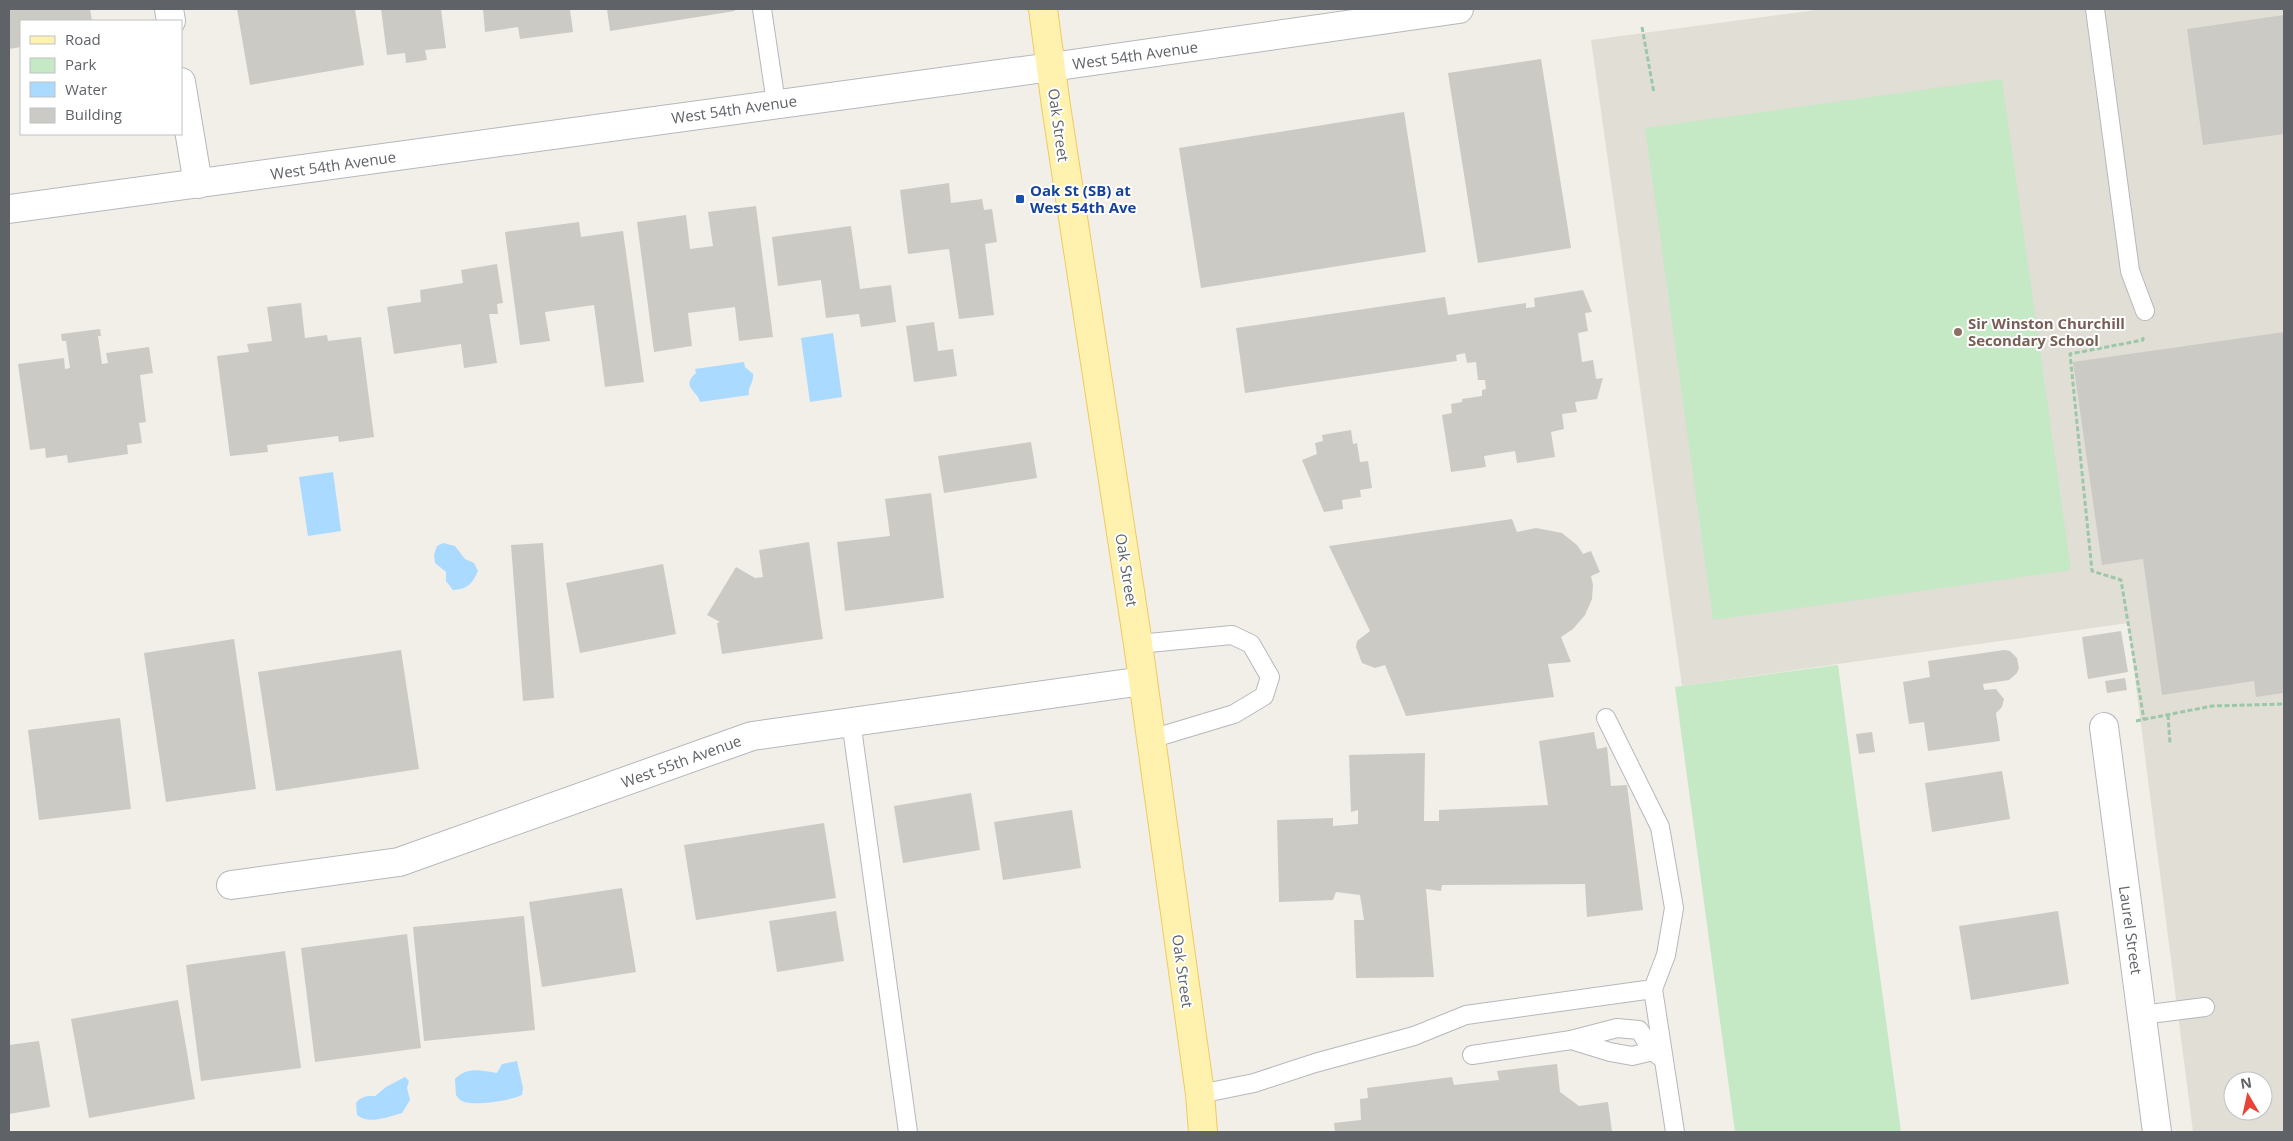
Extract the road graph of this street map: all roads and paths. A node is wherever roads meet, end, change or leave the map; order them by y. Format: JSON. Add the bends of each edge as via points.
{"nodes":[{"id":1,"x":762,"y":9,"type":"edge"},
{"id":2,"x":1043,"y":9,"type":"edge"},
{"id":3,"x":1459,"y":9,"type":"edge"},
{"id":4,"x":2095,"y":9,"type":"edge"},
{"id":5,"x":1371,"y":15,"type":"edge"},
{"id":6,"x":1642,"y":27,"type":"dead end"},
{"id":7,"x":1051,"y":67,"type":"junction"},
{"id":8,"x":182,"y":88,"type":"edge"},
{"id":9,"x":1654,"y":93,"type":"dead end"},
{"id":10,"x":776,"y":103,"type":"junction"},
{"id":11,"x":198,"y":184,"type":"junction"},
{"id":12,"x":9,"y":209,"type":"edge"},
{"id":13,"x":2145,"y":311,"type":"joint"},
{"id":14,"x":1138,"y":644,"type":"junction"},
{"id":15,"x":1143,"y":681,"type":"junction"},
{"id":16,"x":2284,"y":704,"type":"edge"},
{"id":17,"x":2168,"y":715,"type":"junction"},
{"id":18,"x":1606,"y":718,"type":"dead end"},
{"id":19,"x":2144,"y":720,"type":"junction"},
{"id":20,"x":851,"y":721,"type":"junction"},
{"id":21,"x":2104,"y":727,"type":"joint"},
{"id":22,"x":1151,"y":739,"type":"junction"},
{"id":23,"x":2170,"y":743,"type":"dead end"},
{"id":24,"x":231,"y":885,"type":"dead end"},
{"id":25,"x":1653,"y":990,"type":"junction"},
{"id":26,"x":2205,"y":1007,"type":"dead end"},
{"id":27,"x":2142,"y":1016,"type":"junction"},
{"id":28,"x":1571,"y":1040,"type":"junction"},
{"id":29,"x":1472,"y":1055,"type":"dead end"},
{"id":30,"x":1658,"y":1056,"type":"junction"},
{"id":31,"x":1200,"y":1094,"type":"junction"},
{"id":32,"x":908,"y":1132,"type":"edge"},
{"id":33,"x":1203,"y":1132,"type":"edge"},
{"id":34,"x":1674,"y":1132,"type":"edge"},
{"id":35,"x":2157,"y":1132,"type":"edge"}],
"edges":[{"from":1,"to":10,"type":"lane"},
{"from":2,"to":7,"type":"main road","name":"Oak Street"},
{"from":3,"to":5,"type":"street","name":"West 54th Avenue"},
{"from":4,"to":13,"type":"lane","via":[[2130,271]]},
{"from":5,"to":7,"type":"street","name":"West 54th Avenue"},
{"from":6,"to":9,"type":"path"},
{"from":7,"to":10,"type":"street","name":"West 54th Avenue"},
{"from":7,"to":14,"type":"main road","name":"Oak Street"},
{"from":8,"to":11,"type":"street"},
{"from":10,"to":11,"type":"street","name":"West 54th Avenue"},
{"from":11,"to":12,"type":"street","name":"West 54th Avenue"},
{"from":13,"to":19,"type":"path","via":[[2143,340],[2070,354],[2092,571],[2121,580]]},
{"from":14,"to":15,"type":"main road","name":"Oak Street"},
{"from":14,"to":22,"type":"lane","via":[[1232,635],[1251,644],[1270,677],[1264,696],[1234,714]]},
{"from":15,"to":20,"type":"street","name":"West 55th Avenue"},
{"from":15,"to":22,"type":"main road","name":"Oak Street"},
{"from":16,"to":17,"type":"path","via":[[2212,706]]},
{"from":17,"to":19,"type":"path"},
{"from":17,"to":23,"type":"path"},
{"from":18,"to":25,"type":"lane","via":[[1660,827],[1673,899],[1666,955]]},
{"from":19,"to":21,"type":"path"},
{"from":20,"to":24,"type":"street","name":"West 55th Avenue","via":[[752,736],[399,862]]},
{"from":20,"to":32,"type":"lane"},
{"from":21,"to":27,"type":"street","name":"Laurel Street"},
{"from":22,"to":31,"type":"main road","name":"Oak Street"},
{"from":25,"to":30,"type":"lane"},
{"from":25,"to":31,"type":"lane","via":[[1466,1015],[1414,1036],[1315,1062],[1254,1083]]},
{"from":26,"to":27,"type":"lane"},
{"from":27,"to":35,"type":"street","name":"Laurel Street"},
{"from":28,"to":29,"type":"lane"},
{"from":28,"to":30,"type":"lane","via":[[1610,1052]]},
{"from":28,"to":30,"type":"lane","via":[[1617,1028],[1639,1030]]},
{"from":30,"to":34,"type":"lane"},
{"from":31,"to":33,"type":"main road","name":"Oak Street"}]}
